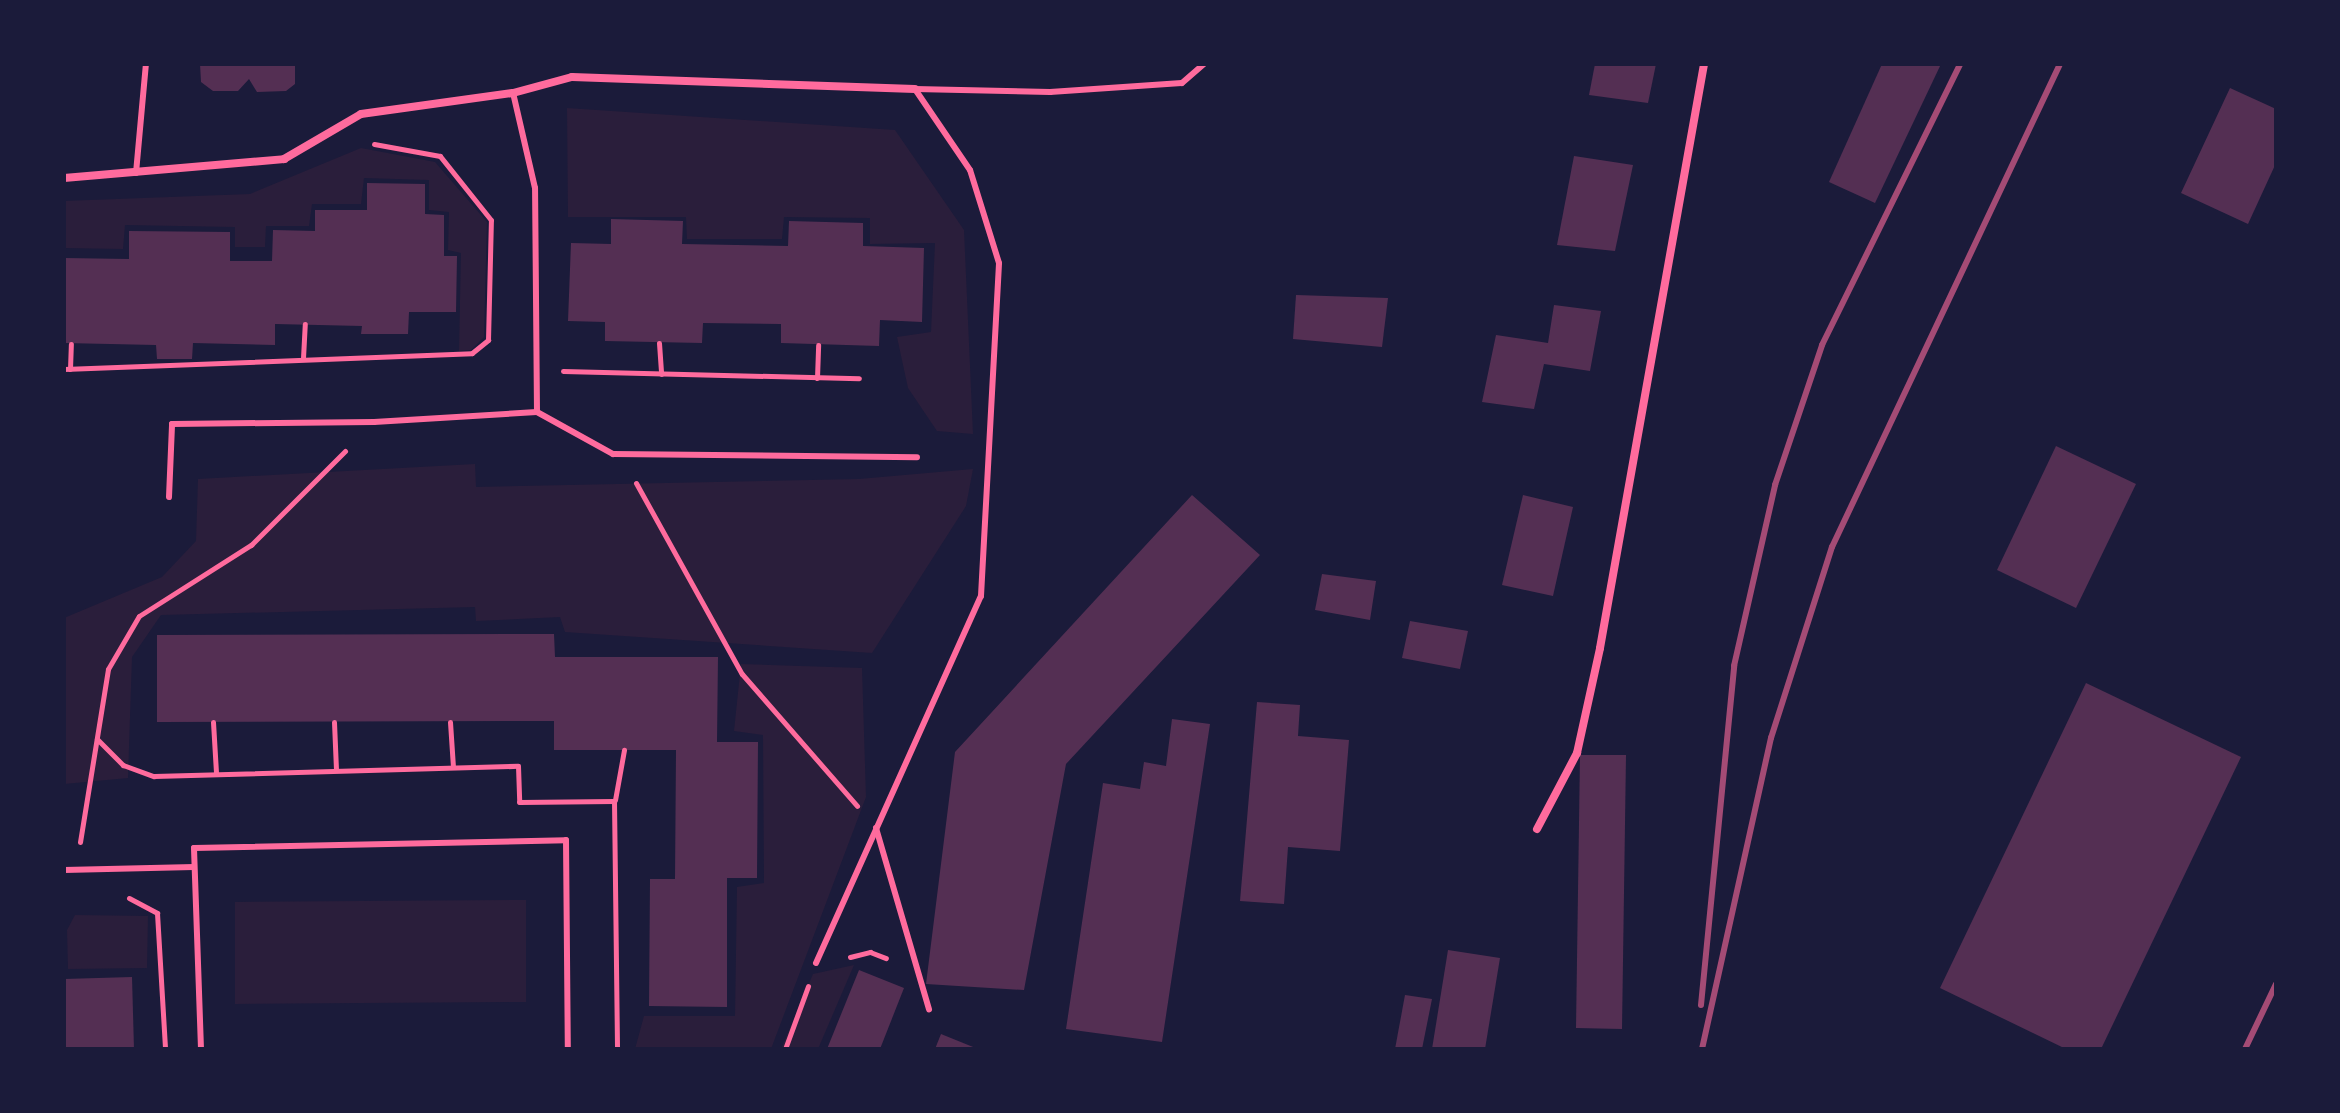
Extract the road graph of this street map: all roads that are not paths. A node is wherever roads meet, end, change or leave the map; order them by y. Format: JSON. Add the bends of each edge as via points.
{"nodes":[{"id":1,"x":146,"y":64,"type":"edge"},
{"id":2,"x":1204,"y":64,"type":"edge"},
{"id":3,"x":1704,"y":64,"type":"edge"},
{"id":4,"x":915,"y":89,"type":"junction"},
{"id":5,"x":513,"y":93,"type":"junction"},
{"id":6,"x":136,"y":173,"type":"junction"},
{"id":7,"x":64,"y":178,"type":"edge"},
{"id":8,"x":537,"y":412,"type":"junction"},
{"id":9,"x":917,"y":457,"type":"dead end"},
{"id":10,"x":169,"y":497,"type":"dead end"},
{"id":11,"x":876,"y":828,"type":"junction"},
{"id":12,"x":1537,"y":829,"type":"dead end"},
{"id":13,"x":194,"y":867,"type":"junction"},
{"id":14,"x":64,"y":870,"type":"edge"},
{"id":15,"x":816,"y":965,"type":"road end"},
{"id":16,"x":929,"y":1009,"type":"dead end"},
{"id":17,"x":201,"y":1049,"type":"edge"},
{"id":18,"x":568,"y":1049,"type":"edge"}],
"edges":[{"from":1,"to":6,"type":"lane"},
{"from":2,"to":4,"type":"lane","via":[[1182,83],[1050,92]]},
{"from":3,"to":12,"type":"street","via":[[1594,678],[1577,753]]},
{"from":4,"to":5,"type":"street","via":[[572,77]]},
{"from":4,"to":11,"type":"lane","via":[[970,170],[999,263],[981,596]]},
{"from":5,"to":6,"type":"street","via":[[361,114],[284,159]]},
{"from":5,"to":8,"type":"lane","via":[[535,188]]},
{"from":6,"to":7,"type":"street"},
{"from":8,"to":9,"type":"lane","via":[[620,454]]},
{"from":8,"to":10,"type":"lane","via":[[374,422],[172,424]]},
{"from":11,"to":15,"type":"lane"},
{"from":11,"to":16,"type":"lane"},
{"from":13,"to":14,"type":"lane"},
{"from":13,"to":17,"type":"lane"},
{"from":13,"to":18,"type":"lane","via":[[194,848],[566,840]]}]}
